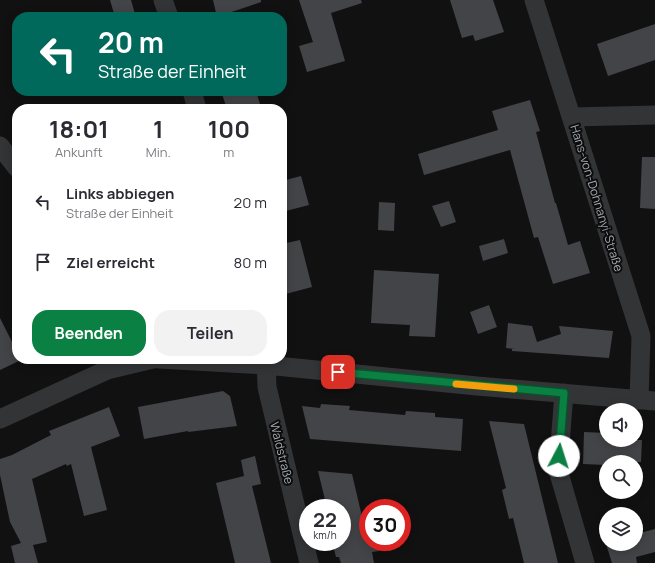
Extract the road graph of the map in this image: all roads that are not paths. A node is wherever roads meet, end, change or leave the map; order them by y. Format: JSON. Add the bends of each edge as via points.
{"nodes":[{"id":1,"x":163,"y":0,"type":"edge"},
{"id":2,"x":534,"y":0,"type":"edge"},
{"id":3,"x":167,"y":12,"type":"edge"},
{"id":4,"x":655,"y":115,"type":"edge"},
{"id":5,"x":572,"y":117,"type":"junction"},
{"id":6,"x":0,"y":146,"type":"edge"},
{"id":7,"x":12,"y":162,"type":"edge"},
{"id":8,"x":132,"y":364,"type":"edge"},
{"id":9,"x":266,"y":364,"type":"edge"},
{"id":10,"x":285,"y":364,"type":"edge"},
{"id":11,"x":564,"y":393,"type":"junction"},
{"id":12,"x":647,"y":400,"type":"edge"},
{"id":13,"x":0,"y":419,"type":"edge"},
{"id":14,"x":309,"y":563,"type":"edge"},
{"id":15,"x":585,"y":563,"type":"edge"}],
"edges":[{"from":1,"to":3,"type":"street"},
{"from":2,"to":5,"type":"street","name":"Hans-von-Dohnanyi-Straße"},
{"from":4,"to":5,"type":"street"},
{"from":5,"to":12,"type":"street","name":"Hans-von-Dohnanyi-Straße","via":[[641,336]]},
{"from":6,"to":7,"type":"street"},
{"from":8,"to":13,"type":"street","via":[[107,370]]},
{"from":9,"to":14,"type":"street","name":"Waldstraße","via":[[267,387]]},
{"from":10,"to":11,"type":"street"},
{"from":11,"to":12,"type":"street"},
{"from":11,"to":15,"type":"street","via":[[558,470]]}]}
